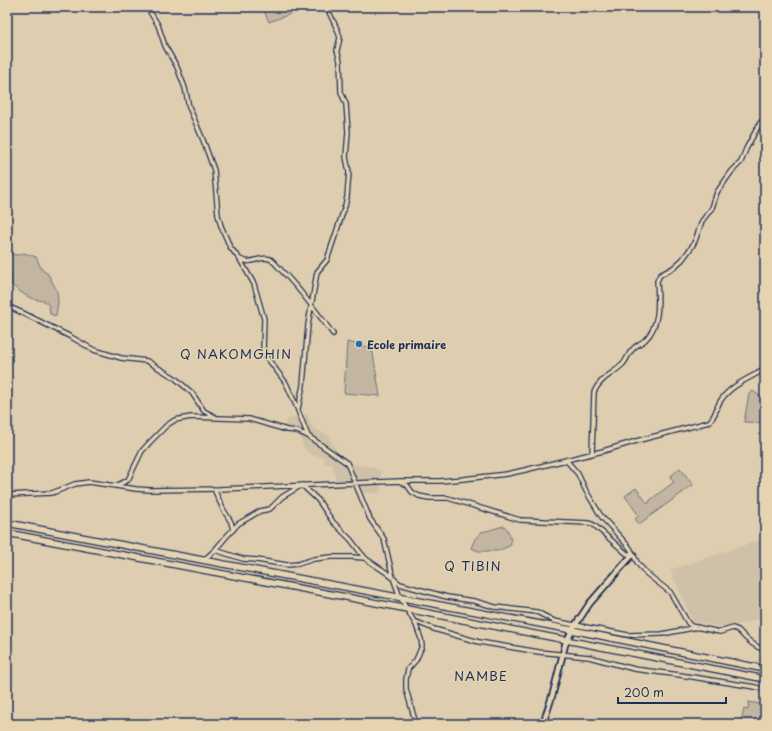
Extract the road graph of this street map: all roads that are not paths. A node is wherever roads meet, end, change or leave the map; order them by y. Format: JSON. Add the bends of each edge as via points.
{"nodes":[{"id":1,"x":147,"y":7,"type":"edge"},
{"id":2,"x":329,"y":7,"type":"edge"},
{"id":3,"x":765,"y":118,"type":"edge"},
{"id":4,"x":239,"y":258,"type":"junction"},
{"id":5,"x":311,"y":305,"type":"junction"},
{"id":6,"x":7,"y":306,"type":"edge"},
{"id":7,"x":333,"y":334,"type":"dead end"},
{"id":8,"x":765,"y":369,"type":"edge"},
{"id":9,"x":298,"y":410,"type":"junction"},
{"id":10,"x":215,"y":417,"type":"junction"},
{"id":11,"x":308,"y":436,"type":"junction"},
{"id":12,"x":592,"y":454,"type":"junction"},
{"id":13,"x":566,"y":460,"type":"junction"},
{"id":14,"x":400,"y":481,"type":"junction"},
{"id":15,"x":356,"y":483,"type":"junction"},
{"id":16,"x":302,"y":485,"type":"junction"},
{"id":17,"x":116,"y":486,"type":"junction"},
{"id":18,"x":214,"y":489,"type":"junction"},
{"id":19,"x":7,"y":495,"type":"edge"},
{"id":20,"x":7,"y":523,"type":"edge"},
{"id":21,"x":233,"y":530,"type":"junction"},
{"id":22,"x":7,"y":533,"type":"edge"},
{"id":23,"x":215,"y":550,"type":"junction"},
{"id":24,"x":633,"y":554,"type":"junction"},
{"id":25,"x":366,"y":559,"type":"junction"},
{"id":26,"x":203,"y":560,"type":"junction"},
{"id":27,"x":393,"y":578,"type":"junction"},
{"id":28,"x":400,"y":597,"type":"junction"},
{"id":29,"x":407,"y":609,"type":"junction"},
{"id":30,"x":414,"y":621,"type":"junction"},
{"id":31,"x":698,"y":627,"type":"junction"},
{"id":32,"x":573,"y":628,"type":"junction"},
{"id":33,"x":566,"y":641,"type":"junction"},
{"id":34,"x":765,"y":650,"type":"edge"},
{"id":35,"x":563,"y":654,"type":"junction"},
{"id":36,"x":765,"y":668,"type":"edge"},
{"id":37,"x":765,"y":679,"type":"edge"},
{"id":38,"x":765,"y":690,"type":"edge"},
{"id":39,"x":416,"y":724,"type":"edge"},
{"id":40,"x":543,"y":724,"type":"edge"}],
"edges":[{"from":1,"to":4,"type":"street","via":[[158,25],[185,88],[189,107],[214,170],[216,204],[220,220],[230,247]]},
{"from":2,"to":5,"type":"street","via":[[340,38],[337,50],[346,104],[346,157],[349,172],[345,206],[327,260],[317,272]]},
{"from":3,"to":12,"type":"street","via":[[741,162],[717,192],[692,248],[673,268],[660,275],[657,318],[653,330],[645,340],[632,349],[623,364],[605,377],[594,392]]},
{"from":4,"to":5,"type":"street","via":[[245,262],[265,258],[272,260],[292,280]]},
{"from":4,"to":9,"type":"street","via":[[254,284],[264,319],[264,351],[286,383]]},
{"from":5,"to":7,"type":"street"},
{"from":5,"to":9,"type":"street"},
{"from":6,"to":10,"type":"street","via":[[94,350],[121,358],[147,360],[175,378],[192,393],[204,411]]},
{"from":8,"to":12,"type":"street","via":[[729,391],[718,404],[710,422]]},
{"from":9,"to":11,"type":"street"},
{"from":10,"to":11,"type":"street","via":[[249,419]]},
{"from":10,"to":17,"type":"street","via":[[183,418],[166,425],[142,451],[128,480]]},
{"from":11,"to":15,"type":"street","via":[[347,463]]},
{"from":12,"to":13,"type":"street"},
{"from":13,"to":14,"type":"street","via":[[507,474],[440,481]]},
{"from":13,"to":24,"type":"street","via":[[578,474],[601,516]]},
{"from":14,"to":15,"type":"street"},
{"from":14,"to":24,"type":"street","via":[[419,496],[448,498],[520,520],[589,523],[627,554]]},
{"from":15,"to":16,"type":"street"},
{"from":15,"to":27,"type":"street","via":[[370,519],[384,539]]},
{"from":16,"to":18,"type":"street"},
{"from":16,"to":21,"type":"street","via":[[282,497],[270,509],[260,510]]},
{"from":16,"to":25,"type":"street","via":[[318,500],[333,522]]},
{"from":17,"to":18,"type":"street","via":[[150,490]]},
{"from":17,"to":19,"type":"street","via":[[89,482],[75,484],[52,493]]},
{"from":18,"to":21,"type":"street"},
{"from":20,"to":26,"type":"highway"},
{"from":21,"to":23,"type":"street"},
{"from":22,"to":29,"type":"highway"},
{"from":23,"to":25,"type":"street","via":[[243,559],[287,565],[331,557]]},
{"from":23,"to":26,"type":"street"},
{"from":24,"to":31,"type":"street","via":[[647,574],[670,592],[688,623]]},
{"from":24,"to":32,"type":"street","via":[[590,603]]},
{"from":25,"to":27,"type":"street"},
{"from":26,"to":28,"type":"highway"},
{"from":27,"to":28,"type":"street"},
{"from":27,"to":32,"type":"street","via":[[400,584],[440,595],[495,607],[537,612],[554,622]]},
{"from":28,"to":29,"type":"street"},
{"from":28,"to":32,"type":"highway"},
{"from":29,"to":30,"type":"street"},
{"from":29,"to":33,"type":"highway"},
{"from":30,"to":35,"type":"street","via":[[479,642]]},
{"from":30,"to":39,"type":"street","via":[[422,646],[416,660],[408,669],[406,689]]},
{"from":31,"to":32,"type":"street","via":[[662,634],[628,635]]},
{"from":31,"to":34,"type":"street","via":[[720,632],[732,628],[738,630],[758,648]]},
{"from":32,"to":33,"type":"street"},
{"from":32,"to":36,"type":"highway"},
{"from":33,"to":35,"type":"street"},
{"from":33,"to":37,"type":"highway"},
{"from":35,"to":38,"type":"street","via":[[589,657],[634,669]]},
{"from":35,"to":40,"type":"street"}]}
